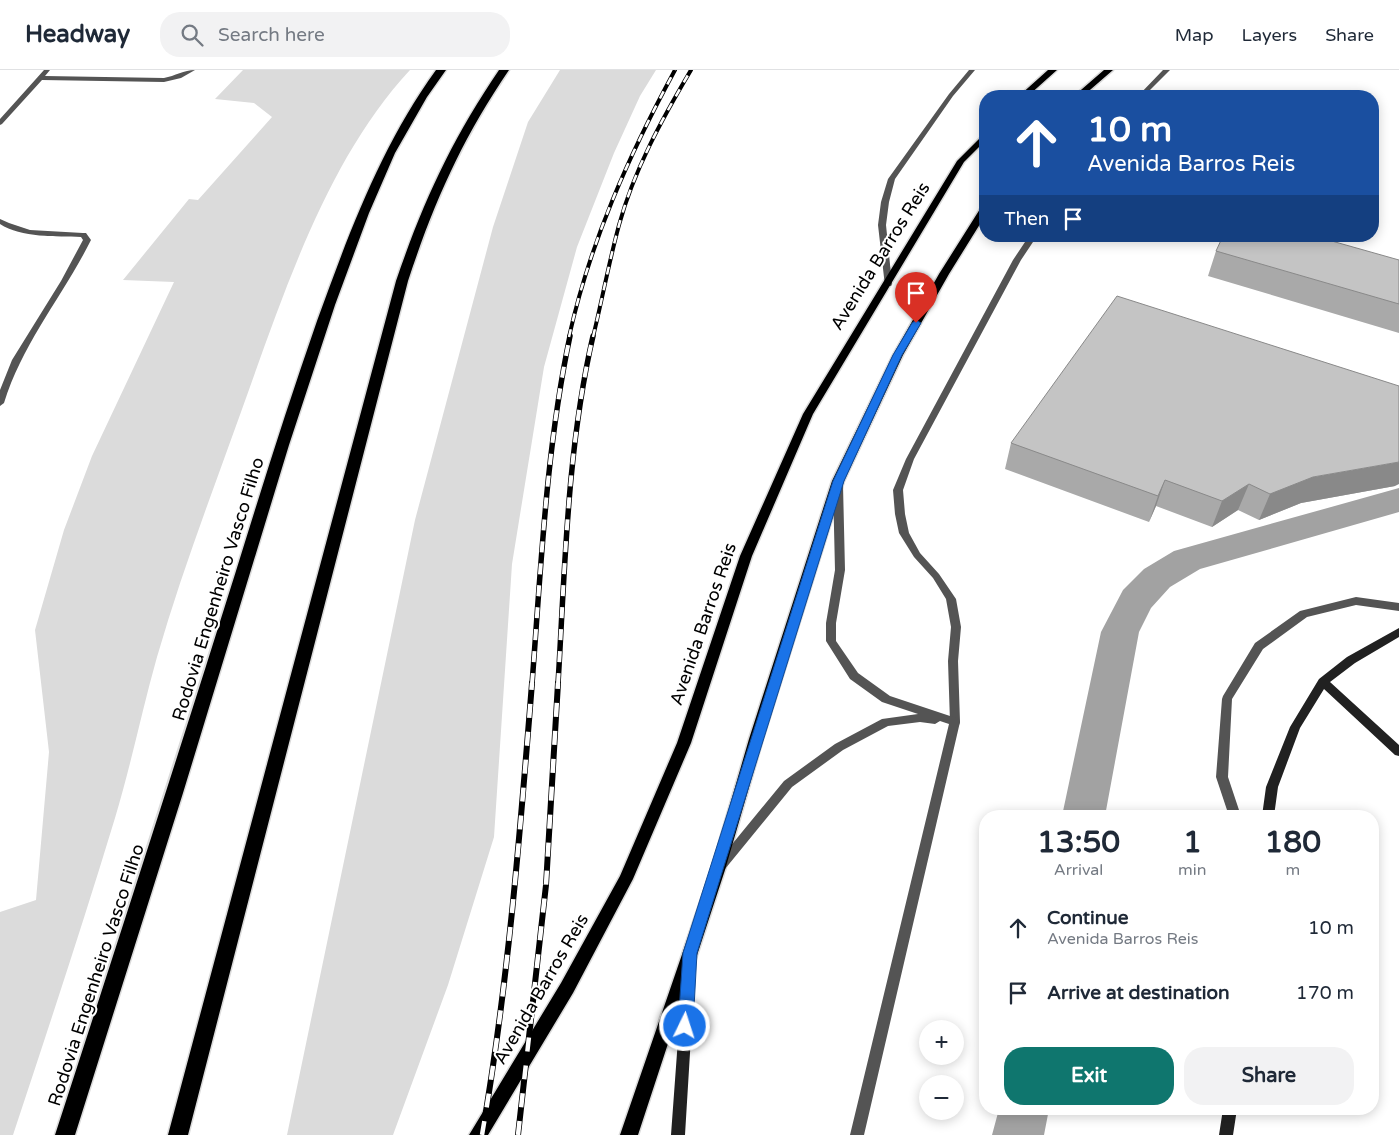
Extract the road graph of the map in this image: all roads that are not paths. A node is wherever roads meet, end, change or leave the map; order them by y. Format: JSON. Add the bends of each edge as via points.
{"nodes":[{"id":1,"x":47,"y":70,"type":"edge"},
{"id":2,"x":192,"y":70,"type":"edge"},
{"id":3,"x":442,"y":70,"type":"edge"},
{"id":4,"x":504,"y":70,"type":"edge"},
{"id":5,"x":972,"y":70,"type":"edge"},
{"id":6,"x":1053,"y":70,"type":"edge"},
{"id":7,"x":1109,"y":70,"type":"edge"},
{"id":8,"x":1167,"y":70,"type":"edge"},
{"id":9,"x":40,"y":78,"type":"junction"},
{"id":10,"x":1030,"y":90,"type":"edge"},
{"id":11,"x":1085,"y":90,"type":"edge"},
{"id":12,"x":1146,"y":90,"type":"edge"},
{"id":13,"x":0,"y":123,"type":"edge"},
{"id":14,"x":979,"y":143,"type":"edge"},
{"id":15,"x":979,"y":219,"type":"edge"},
{"id":16,"x":0,"y":221,"type":"edge"},
{"id":17,"x":1030,"y":242,"type":"edge"},
{"id":18,"x":888,"y":284,"type":"junction"},
{"id":19,"x":0,"y":403,"type":"edge"},
{"id":20,"x":838,"y":481,"type":"junction"},
{"id":21,"x":1399,"y":607,"type":"edge"},
{"id":22,"x":1399,"y":632,"type":"edge"},
{"id":23,"x":1322,"y":682,"type":"junction"},
{"id":24,"x":956,"y":722,"type":"junction"},
{"id":25,"x":1399,"y":752,"type":"edge"},
{"id":26,"x":1233,"y":810,"type":"edge"},
{"id":27,"x":1269,"y":810,"type":"edge"},
{"id":28,"x":718,"y":870,"type":"junction"},
{"id":29,"x":690,"y":953,"type":"junction"},
{"id":30,"x":1229,"y":1115,"type":"edge"},
{"id":31,"x":65,"y":1135,"type":"edge"},
{"id":32,"x":178,"y":1135,"type":"edge"},
{"id":33,"x":478,"y":1135,"type":"edge"},
{"id":34,"x":628,"y":1135,"type":"edge"},
{"id":35,"x":678,"y":1135,"type":"edge"},
{"id":36,"x":857,"y":1135,"type":"edge"},
{"id":37,"x":1226,"y":1135,"type":"edge"}],
"edges":[{"from":1,"to":9,"type":"street"},
{"from":2,"to":9,"type":"street","via":[[164,80]]},
{"from":3,"to":31,"type":"highway","name":"Rodovia Engenheiro Vasco Filho","via":[[418,100],[397,140],[347,256],[289,420]]},
{"from":4,"to":32,"type":"highway","via":[[485,95],[447,162],[388,325],[304,662]]},
{"from":5,"to":18,"type":"street","via":[[892,179],[884,202],[882,225]]},
{"from":6,"to":10,"type":"main road"},
{"from":7,"to":11,"type":"main road"},
{"from":8,"to":12,"type":"street"},
{"from":9,"to":13,"type":"street"},
{"from":14,"to":18,"type":"main road","name":"Avenida Barros Reis","via":[[962,161]]},
{"from":15,"to":20,"type":"main road","via":[[898,355]]},
{"from":16,"to":19,"type":"street","via":[[20,231],[76,234],[87,240],[79,260],[46,309],[10,373]]},
{"from":17,"to":24,"type":"street","via":[[910,459],[898,490],[904,532],[951,599],[956,627],[953,661]]},
{"from":18,"to":33,"type":"main road","name":"Avenida Barros Reis","via":[[808,414],[746,556],[684,743],[626,879],[567,988]]},
{"from":20,"to":24,"type":"street","via":[[840,570],[831,641],[854,676],[886,699]]},
{"from":20,"to":28,"type":"main road"},
{"from":21,"to":26,"type":"street","via":[[1356,601],[1304,614],[1259,646],[1227,699],[1222,777]]},
{"from":22,"to":23,"type":"street","via":[[1351,660]]},
{"from":23,"to":25,"type":"street"},
{"from":23,"to":27,"type":"street","via":[[1295,727],[1272,787]]},
{"from":24,"to":28,"type":"street","via":[[920,718],[886,722],[839,747],[788,784]]},
{"from":24,"to":36,"type":"street"},
{"from":28,"to":29,"type":"main road"},
{"from":29,"to":34,"type":"main road"},
{"from":29,"to":35,"type":"street"},
{"from":30,"to":37,"type":"street"}]}
